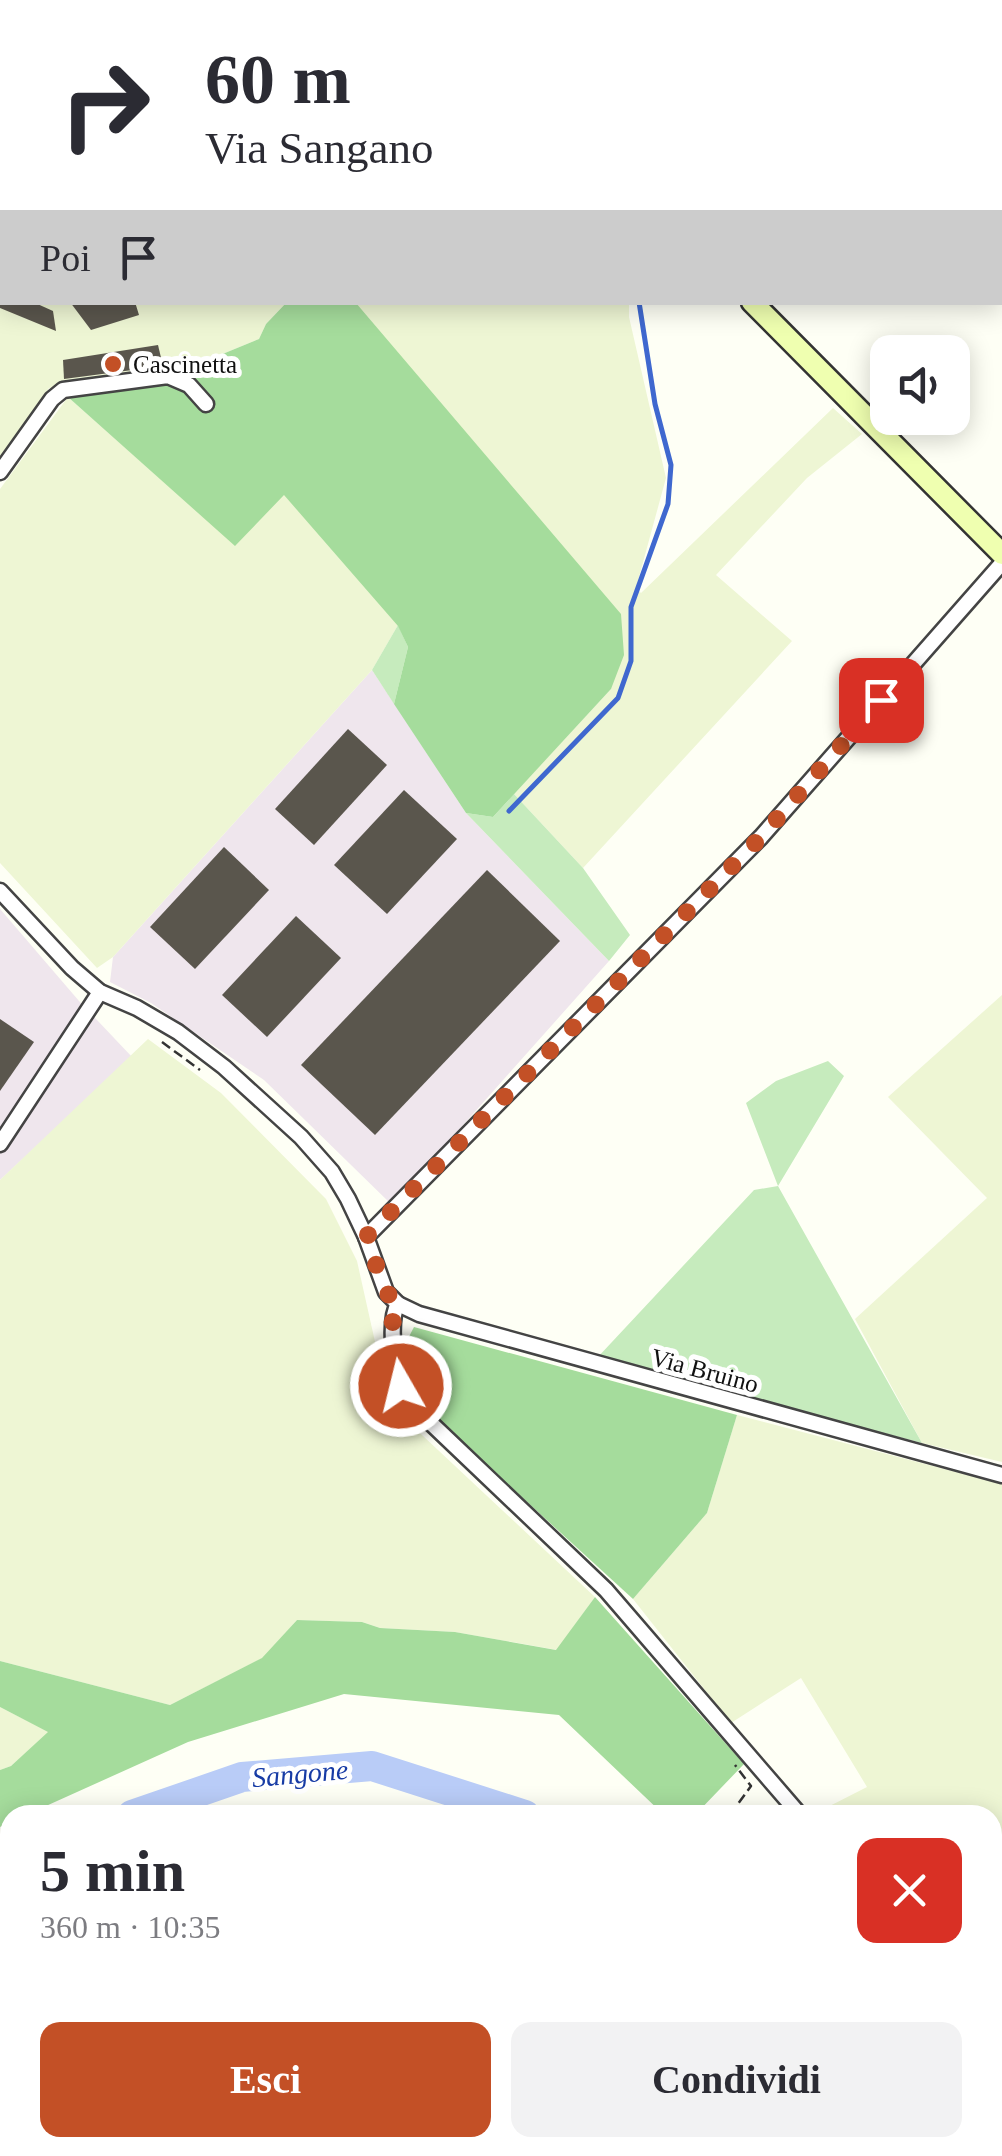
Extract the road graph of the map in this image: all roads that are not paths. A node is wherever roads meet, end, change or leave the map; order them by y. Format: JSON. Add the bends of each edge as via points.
{"nodes":[{"id":1,"x":755,"y":305,"type":"edge"},
{"id":2,"x":206,"y":404,"type":"dead end"},
{"id":3,"x":0,"y":472,"type":"edge"},
{"id":4,"x":1002,"y":554,"type":"edge"},
{"id":5,"x":1002,"y":564,"type":"edge"},
{"id":6,"x":0,"y":891,"type":"edge"},
{"id":7,"x":100,"y":992,"type":"junction"},
{"id":8,"x":0,"y":1144,"type":"edge"},
{"id":9,"x":366,"y":1237,"type":"junction"},
{"id":10,"x":398,"y":1304,"type":"junction"},
{"id":11,"x":1002,"y":1475,"type":"edge"},
{"id":12,"x":791,"y":1805,"type":"edge"}],
"edges":[{"from":1,"to":4,"type":"main road"},
{"from":2,"to":3,"type":"street","via":[[190,385],[168,376],[63,390]]},
{"from":5,"to":9,"type":"street","via":[[761,837]]},
{"from":6,"to":7,"type":"street"},
{"from":7,"to":8,"type":"street"},
{"from":7,"to":9,"type":"street","via":[[178,1032],[302,1137],[332,1172]]},
{"from":9,"to":10,"type":"street","via":[[386,1292]]},
{"from":10,"to":11,"type":"street","name":"Via Bruino"},
{"from":10,"to":12,"type":"street","via":[[394,1354],[401,1386],[415,1408],[606,1590]]}]}
